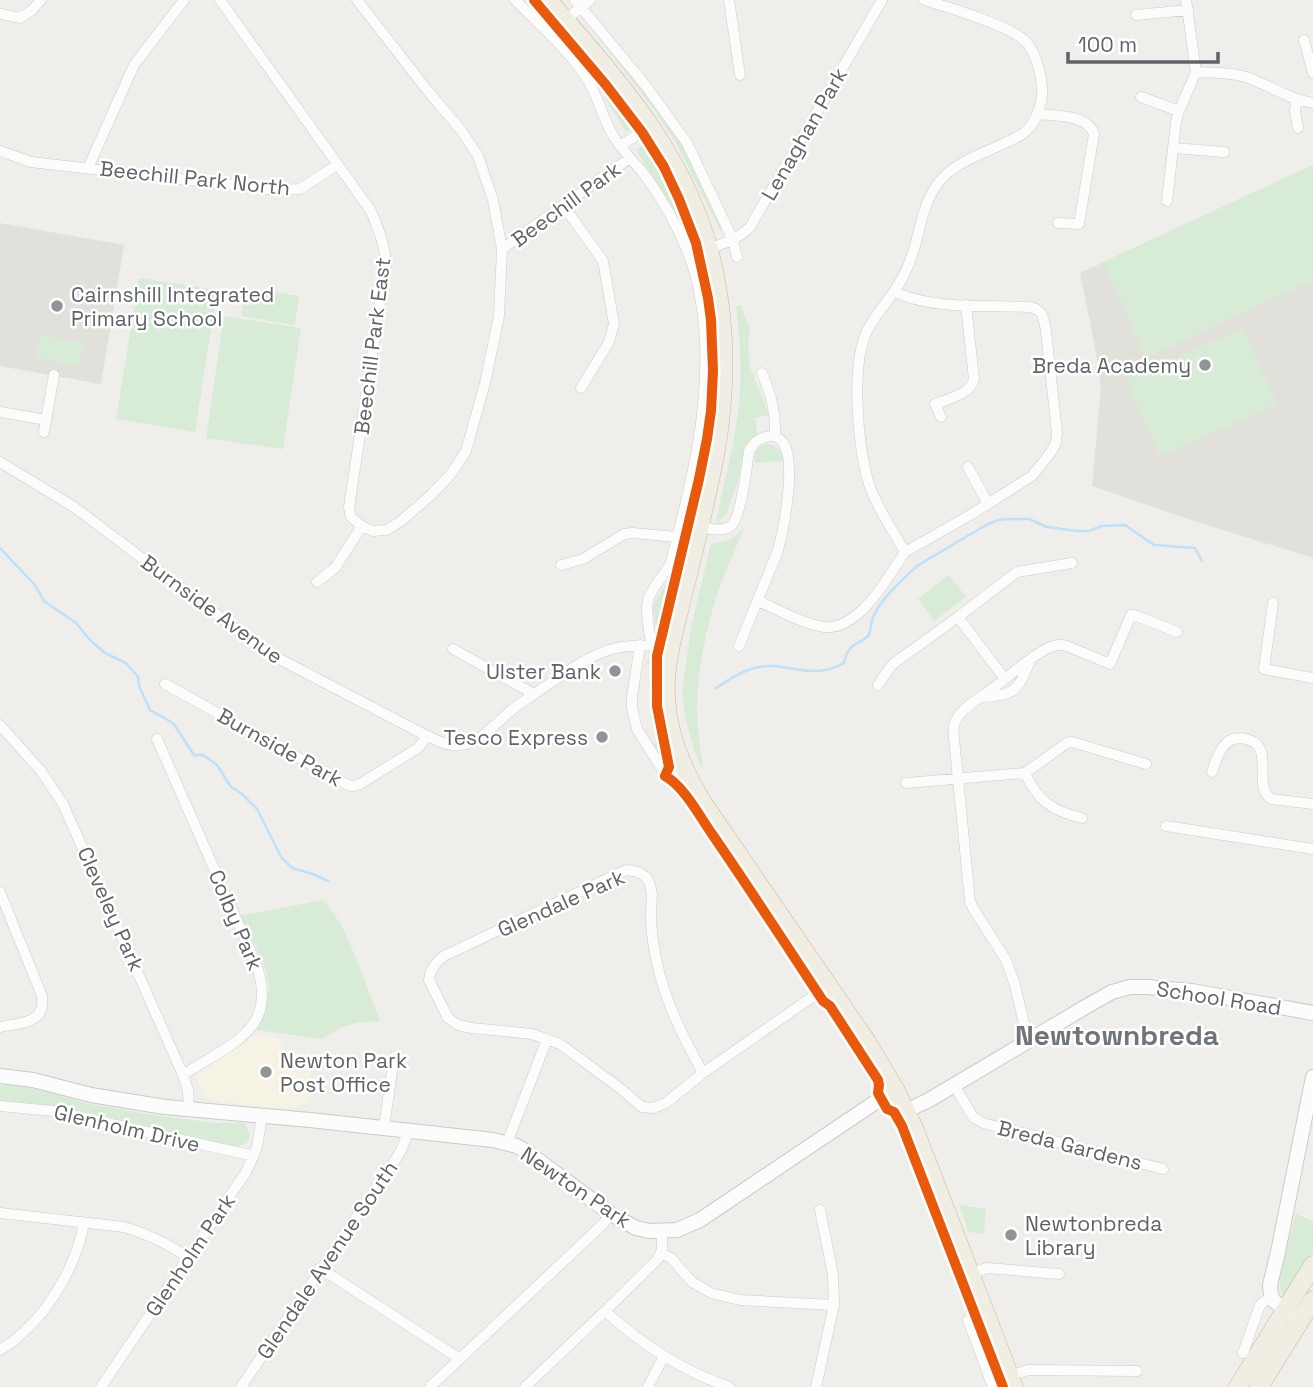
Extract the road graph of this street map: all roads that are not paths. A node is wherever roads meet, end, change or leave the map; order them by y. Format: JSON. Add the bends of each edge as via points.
{"nodes":[{"id":1,"x":41,"y":0,"type":"edge"},
{"id":2,"x":184,"y":0,"type":"edge"},
{"id":3,"x":220,"y":0,"type":"edge"},
{"id":4,"x":356,"y":0,"type":"edge"},
{"id":5,"x":515,"y":0,"type":"edge"},
{"id":6,"x":548,"y":0,"type":"edge"},
{"id":7,"x":590,"y":0,"type":"edge"},
{"id":8,"x":729,"y":0,"type":"edge"},
{"id":9,"x":924,"y":0,"type":"edge"},
{"id":10,"x":879,"y":1,"type":"edge"},
{"id":11,"x":578,"y":4,"type":"edge"},
{"id":12,"x":1187,"y":5,"type":"edge"},
{"id":13,"x":0,"y":14,"type":"edge"},
{"id":14,"x":1136,"y":15,"type":"dead end"},
{"id":15,"x":565,"y":20,"type":"junction"},
{"id":16,"x":1304,"y":40,"type":"dead end"},
{"id":17,"x":1196,"y":72,"type":"junction"},
{"id":18,"x":1313,"y":73,"type":"edge"},
{"id":19,"x":740,"y":75,"type":"dead end"},
{"id":20,"x":1313,"y":94,"type":"edge"},
{"id":21,"x":1141,"y":97,"type":"dead end"},
{"id":22,"x":1297,"y":100,"type":"junction"},
{"id":23,"x":1313,"y":103,"type":"edge"},
{"id":24,"x":1179,"y":111,"type":"junction"},
{"id":25,"x":1037,"y":114,"type":"junction"},
{"id":26,"x":651,"y":125,"type":"junction"},
{"id":27,"x":1297,"y":128,"type":"dead end"},
{"id":28,"x":620,"y":146,"type":"junction"},
{"id":29,"x":1174,"y":148,"type":"junction"},
{"id":30,"x":0,"y":151,"type":"edge"},
{"id":31,"x":1224,"y":152,"type":"dead end"},
{"id":32,"x":630,"y":158,"type":"junction"},
{"id":33,"x":337,"y":165,"type":"junction"},
{"id":34,"x":89,"y":168,"type":"junction"},
{"id":35,"x":1167,"y":201,"type":"dead end"},
{"id":36,"x":563,"y":205,"type":"junction"},
{"id":37,"x":1058,"y":223,"type":"dead end"},
{"id":38,"x":733,"y":240,"type":"junction"},
{"id":39,"x":709,"y":248,"type":"junction"},
{"id":40,"x":502,"y":249,"type":"junction"},
{"id":41,"x":737,"y":257,"type":"dead end"},
{"id":42,"x":894,"y":292,"type":"junction"},
{"id":43,"x":965,"y":304,"type":"junction"},
{"id":44,"x":762,"y":373,"type":"dead end"},
{"id":45,"x":54,"y":375,"type":"dead end"},
{"id":46,"x":581,"y":388,"type":"dead end"},
{"id":47,"x":0,"y":412,"type":"edge"},
{"id":48,"x":940,"y":417,"type":"dead end"},
{"id":49,"x":46,"y":420,"type":"junction"},
{"id":50,"x":44,"y":432,"type":"dead end"},
{"id":51,"x":775,"y":436,"type":"junction"},
{"id":52,"x":0,"y":461,"type":"edge"},
{"id":53,"x":968,"y":467,"type":"dead end"},
{"id":54,"x":988,"y":504,"type":"junction"},
{"id":55,"x":362,"y":526,"type":"junction"},
{"id":56,"x":699,"y":527,"type":"junction"},
{"id":57,"x":677,"y":537,"type":"junction"},
{"id":58,"x":905,"y":552,"type":"junction"},
{"id":59,"x":1072,"y":563,"type":"dead end"},
{"id":60,"x":561,"y":565,"type":"dead end"},
{"id":61,"x":317,"y":582,"type":"dead end"},
{"id":62,"x":758,"y":601,"type":"junction"},
{"id":63,"x":1273,"y":603,"type":"dead end"},
{"id":64,"x":958,"y":617,"type":"junction"},
{"id":65,"x":1177,"y":632,"type":"dead end"},
{"id":66,"x":640,"y":645,"type":"junction"},
{"id":67,"x":651,"y":645,"type":"junction"},
{"id":68,"x":671,"y":646,"type":"junction"},
{"id":69,"x":738,"y":646,"type":"dead end"},
{"id":70,"x":453,"y":649,"type":"dead end"},
{"id":71,"x":1029,"y":661,"type":"junction"},
{"id":72,"x":1313,"y":678,"type":"edge"},
{"id":73,"x":1005,"y":679,"type":"junction"},
{"id":74,"x":165,"y":684,"type":"dead end"},
{"id":75,"x":878,"y":685,"type":"dead end"},
{"id":76,"x":534,"y":694,"type":"junction"},
{"id":77,"x":981,"y":697,"type":"junction"},
{"id":78,"x":0,"y":725,"type":"edge"},
{"id":79,"x":427,"y":736,"type":"junction"},
{"id":80,"x":157,"y":739,"type":"dead end"},
{"id":81,"x":679,"y":758,"type":"junction"},
{"id":82,"x":657,"y":763,"type":"junction"},
{"id":83,"x":1146,"y":764,"type":"dead end"},
{"id":84,"x":1025,"y":772,"type":"junction"},
{"id":85,"x":1212,"y":772,"type":"dead end"},
{"id":86,"x":958,"y":779,"type":"junction"},
{"id":87,"x":906,"y":783,"type":"dead end"},
{"id":88,"x":694,"y":788,"type":"junction"},
{"id":89,"x":1313,"y":804,"type":"edge"},
{"id":90,"x":1082,"y":818,"type":"dead end"},
{"id":91,"x":1166,"y":826,"type":"dead end"},
{"id":92,"x":1313,"y":849,"type":"edge"},
{"id":93,"x":0,"y":892,"type":"edge"},
{"id":94,"x":828,"y":986,"type":"junction"},
{"id":95,"x":1313,"y":1013,"type":"edge"},
{"id":96,"x":0,"y":1027,"type":"edge"},
{"id":97,"x":547,"y":1038,"type":"junction"},
{"id":98,"x":1028,"y":1041,"type":"junction"},
{"id":99,"x":394,"y":1057,"type":"dead end"},
{"id":100,"x":703,"y":1073,"type":"junction"},
{"id":101,"x":183,"y":1074,"type":"junction"},
{"id":102,"x":0,"y":1076,"type":"edge"},
{"id":103,"x":1313,"y":1077,"type":"edge"},
{"id":104,"x":954,"y":1085,"type":"junction"},
{"id":105,"x":895,"y":1089,"type":"junction"},
{"id":106,"x":0,"y":1106,"type":"edge"},
{"id":107,"x":188,"y":1110,"type":"junction"},
{"id":108,"x":906,"y":1111,"type":"junction"},
{"id":109,"x":262,"y":1115,"type":"junction"},
{"id":110,"x":384,"y":1127,"type":"junction"},
{"id":111,"x":407,"y":1130,"type":"junction"},
{"id":112,"x":507,"y":1143,"type":"junction"},
{"id":113,"x":254,"y":1156,"type":"junction"},
{"id":114,"x":1163,"y":1168,"type":"dead end"},
{"id":115,"x":820,"y":1210,"type":"dead end"},
{"id":116,"x":0,"y":1213,"type":"edge"},
{"id":117,"x":611,"y":1214,"type":"junction"},
{"id":118,"x":84,"y":1223,"type":"junction"},
{"id":119,"x":662,"y":1232,"type":"junction"},
{"id":120,"x":661,"y":1253,"type":"junction"},
{"id":121,"x":188,"y":1258,"type":"junction"},
{"id":122,"x":1313,"y":1265,"type":"edge"},
{"id":123,"x":320,"y":1268,"type":"junction"},
{"id":124,"x":970,"y":1273,"type":"junction"},
{"id":125,"x":1059,"y":1274,"type":"dead end"},
{"id":126,"x":1271,"y":1296,"type":"junction"},
{"id":127,"x":1313,"y":1300,"type":"edge"},
{"id":128,"x":834,"y":1305,"type":"junction"},
{"id":129,"x":605,"y":1311,"type":"junction"},
{"id":130,"x":1293,"y":1315,"type":"junction"},
{"id":131,"x":968,"y":1321,"type":"dead end"},
{"id":132,"x":0,"y":1350,"type":"edge"},
{"id":133,"x":1243,"y":1353,"type":"dead end"},
{"id":134,"x":664,"y":1356,"type":"junction"},
{"id":135,"x":460,"y":1359,"type":"junction"},
{"id":136,"x":1137,"y":1371,"type":"dead end"},
{"id":137,"x":1012,"y":1381,"type":"edge"},
{"id":138,"x":101,"y":1387,"type":"edge"},
{"id":139,"x":241,"y":1387,"type":"edge"},
{"id":140,"x":430,"y":1387,"type":"edge"},
{"id":141,"x":525,"y":1387,"type":"edge"},
{"id":142,"x":648,"y":1387,"type":"edge"},
{"id":143,"x":729,"y":1387,"type":"edge"},
{"id":144,"x":816,"y":1387,"type":"edge"},
{"id":145,"x":993,"y":1387,"type":"edge"},
{"id":146,"x":1238,"y":1387,"type":"edge"},
{"id":147,"x":1259,"y":1387,"type":"edge"}],
"edges":[{"from":1,"to":13,"type":"street","via":[[20,18]]},
{"from":2,"to":34,"type":"street","via":[[134,65]]},
{"from":3,"to":33,"type":"street","name":"Beechill Park East"},
{"from":4,"to":40,"type":"street","via":[[478,156],[493,200]]},
{"from":5,"to":28,"type":"street","via":[[577,65]]},
{"from":6,"to":15,"type":"highway"},
{"from":7,"to":11,"type":"street"},
{"from":8,"to":19,"type":"street"},
{"from":9,"to":25,"type":"street","via":[[1011,31],[1027,43],[1041,83]]},
{"from":10,"to":38,"type":"street","name":"Lenaghan Park","via":[[755,220]]},
{"from":11,"to":15,"type":"street"},
{"from":11,"to":38,"type":"street","via":[[687,144]]},
{"from":12,"to":14,"type":"street"},
{"from":12,"to":17,"type":"street"},
{"from":15,"to":26,"type":"highway"},
{"from":16,"to":18,"type":"street"},
{"from":17,"to":22,"type":"street","via":[[1231,73]]},
{"from":17,"to":24,"type":"street"},
{"from":20,"to":23,"type":"street"},
{"from":21,"to":24,"type":"street"},
{"from":22,"to":23,"type":"street"},
{"from":22,"to":27,"type":"street"},
{"from":24,"to":29,"type":"street"},
{"from":25,"to":37,"type":"street","via":[[1079,119],[1094,134],[1079,224]]},
{"from":25,"to":42,"type":"street","via":[[1025,132],[942,178],[923,214],[910,263]]},
{"from":26,"to":28,"type":"street"},
{"from":26,"to":39,"type":"highway","via":[[683,181]]},
{"from":28,"to":32,"type":"street"},
{"from":29,"to":31,"type":"street"},
{"from":29,"to":35,"type":"street"},
{"from":30,"to":34,"type":"street","name":"Beechill Park North","via":[[31,162]]},
{"from":32,"to":36,"type":"street","name":"Beechill Park"},
{"from":32,"to":57,"type":"street","via":[[653,188],[685,246],[702,309],[706,364],[702,421]]},
{"from":33,"to":34,"type":"street","name":"Beechill Park North","via":[[300,189],[289,190]]},
{"from":33,"to":55,"type":"street","name":"Beechill Park East","via":[[371,211],[386,252],[349,507],[351,517]]},
{"from":36,"to":40,"type":"street","name":"Beechill Park"},
{"from":36,"to":46,"type":"street","via":[[603,261],[614,324],[609,342]]},
{"from":38,"to":39,"type":"street","name":"Lenaghan Park"},
{"from":38,"to":41,"type":"street"},
{"from":39,"to":56,"type":"highway","via":[[723,332],[723,384],[715,454]]},
{"from":40,"to":55,"type":"street","via":[[499,316],[466,452],[451,474],[400,522],[386,530]]},
{"from":42,"to":43,"type":"street","via":[[920,301]]},
{"from":42,"to":58,"type":"street","via":[[864,340],[857,404],[868,481]]},
{"from":43,"to":48,"type":"street","via":[[973,385],[935,404]]},
{"from":43,"to":54,"type":"street","via":[[1036,308],[1044,317],[1046,331],[1056,443],[1032,476]]},
{"from":44,"to":51,"type":"street","via":[[776,419]]},
{"from":45,"to":49,"type":"street"},
{"from":47,"to":49,"type":"street"},
{"from":49,"to":50,"type":"street"},
{"from":51,"to":56,"type":"street","via":[[753,443],[739,510],[730,528]]},
{"from":51,"to":62,"type":"street","via":[[784,444],[788,488],[781,540]]},
{"from":52,"to":79,"type":"street","name":"Burnside Avenue","via":[[78,510],[268,653]]},
{"from":53,"to":54,"type":"street"},
{"from":54,"to":58,"type":"street"},
{"from":55,"to":61,"type":"street","via":[[335,568]]},
{"from":56,"to":68,"type":"highway"},
{"from":57,"to":60,"type":"street","via":[[624,534],[583,559]]},
{"from":57,"to":67,"type":"street","via":[[667,571],[647,602]]},
{"from":58,"to":62,"type":"street","via":[[861,612],[840,626],[812,624]]},
{"from":59,"to":64,"type":"street","via":[[1017,572]]},
{"from":62,"to":69,"type":"street"},
{"from":63,"to":72,"type":"street","via":[[1264,670]]},
{"from":64,"to":73,"type":"street"},
{"from":64,"to":75,"type":"street","via":[[891,666]]},
{"from":65,"to":71,"type":"street","via":[[1131,615],[1110,664],[1061,645]]},
{"from":66,"to":67,"type":"street"},
{"from":66,"to":76,"type":"street","via":[[598,654]]},
{"from":66,"to":82,"type":"street","via":[[632,708],[636,729]]},
{"from":67,"to":68,"type":"street"},
{"from":68,"to":81,"type":"highway","via":[[666,699]]},
{"from":70,"to":76,"type":"street"},
{"from":71,"to":73,"type":"street"},
{"from":71,"to":77,"type":"street","via":[[1012,692]]},
{"from":73,"to":77,"type":"street"},
{"from":74,"to":79,"type":"street","name":"Burnside Park","via":[[353,786],[418,748]]},
{"from":76,"to":79,"type":"street","via":[[475,740],[453,746]]},
{"from":77,"to":86,"type":"street","via":[[959,715],[953,729]]},
{"from":78,"to":101,"type":"street","name":"Cleveley Park","via":[[63,804]]},
{"from":80,"to":101,"type":"street","name":"Colby Park","via":[[263,986],[259,1014],[248,1033]]},
{"from":81,"to":82,"type":"street"},
{"from":81,"to":88,"type":"highway"},
{"from":82,"to":88,"type":"street"},
{"from":83,"to":84,"type":"street","via":[[1072,742]]},
{"from":84,"to":86,"type":"street"},
{"from":84,"to":90,"type":"street","via":[[1038,796]]},
{"from":85,"to":89,"type":"street","via":[[1228,742],[1246,738],[1260,747],[1267,796]]},
{"from":86,"to":87,"type":"street"},
{"from":86,"to":98,"type":"street","via":[[971,901],[1006,960]]},
{"from":88,"to":94,"type":"highway"},
{"from":91,"to":92,"type":"street"},
{"from":93,"to":96,"type":"street","via":[[43,1004],[31,1021]]},
{"from":94,"to":100,"type":"street","name":"Glendale Park"},
{"from":94,"to":105,"type":"highway"},
{"from":95,"to":98,"type":"street","name":"School Road","via":[[1192,991],[1130,987],[1112,992]]},
{"from":97,"to":100,"type":"street","name":"Glendale Park","via":[[642,1107],[666,1103]]},
{"from":97,"to":100,"type":"street","name":"Glendale Park","via":[[458,1025],[438,1000],[429,980],[431,971],[444,956],[626,870],[637,872],[650,884],[656,956],[667,1001]]},
{"from":97,"to":112,"type":"street"},
{"from":98,"to":104,"type":"street","name":"School Road"},
{"from":99,"to":110,"type":"street"},
{"from":101,"to":107,"type":"street","name":"Cleveley Park"},
{"from":102,"to":107,"type":"street","name":"Newton Park"},
{"from":103,"to":126,"type":"street","via":[[1271,1276]]},
{"from":104,"to":108,"type":"street","name":"School Road"},
{"from":104,"to":114,"type":"street","name":"Breda Gardens","via":[[973,1117],[983,1123]]},
{"from":105,"to":108,"type":"highway"},
{"from":105,"to":119,"type":"street","name":"Newton Park","via":[[701,1220]]},
{"from":106,"to":113,"type":"street","name":"Glenholm Drive","via":[[53,1111]]},
{"from":107,"to":109,"type":"street","name":"Newton Park"},
{"from":108,"to":124,"type":"highway"},
{"from":109,"to":110,"type":"street","name":"Newton Park"},
{"from":109,"to":113,"type":"street","name":"Glenholm Park"},
{"from":110,"to":111,"type":"street","name":"Newton Park"},
{"from":111,"to":112,"type":"street","name":"Newton Park"},
{"from":111,"to":123,"type":"street","name":"Glendale Avenue South","via":[[394,1162]]},
{"from":112,"to":117,"type":"street","name":"Newton Park","via":[[527,1152]]},
{"from":113,"to":121,"type":"street","name":"Glenholm Park"},
{"from":115,"to":128,"type":"street"},
{"from":116,"to":118,"type":"street"},
{"from":117,"to":119,"type":"street","name":"Newton Park","via":[[636,1228]]},
{"from":117,"to":135,"type":"street"},
{"from":118,"to":121,"type":"street","via":[[141,1232]]},
{"from":118,"to":132,"type":"street","via":[[79,1248],[52,1299],[16,1340]]},
{"from":119,"to":120,"type":"street"},
{"from":120,"to":128,"type":"street","via":[[692,1282],[718,1296]]},
{"from":120,"to":129,"type":"street"},
{"from":121,"to":138,"type":"street","name":"Glenholm Park"},
{"from":122,"to":130,"type":"highway"},
{"from":123,"to":135,"type":"street"},
{"from":123,"to":139,"type":"street","name":"Glendale Avenue South"},
{"from":124,"to":125,"type":"street","via":[[987,1268]]},
{"from":124,"to":137,"type":"highway"},
{"from":126,"to":130,"type":"street"},
{"from":126,"to":133,"type":"street","via":[[1260,1305]]},
{"from":127,"to":130,"type":"highway"},
{"from":128,"to":144,"type":"street"},
{"from":129,"to":134,"type":"street"},
{"from":129,"to":141,"type":"street"},
{"from":130,"to":146,"type":"highway"},
{"from":130,"to":147,"type":"highway"},
{"from":131,"to":145,"type":"street"},
{"from":134,"to":142,"type":"street"},
{"from":134,"to":143,"type":"street"},
{"from":135,"to":140,"type":"street"},
{"from":136,"to":137,"type":"street","via":[[1028,1370]]}]}
